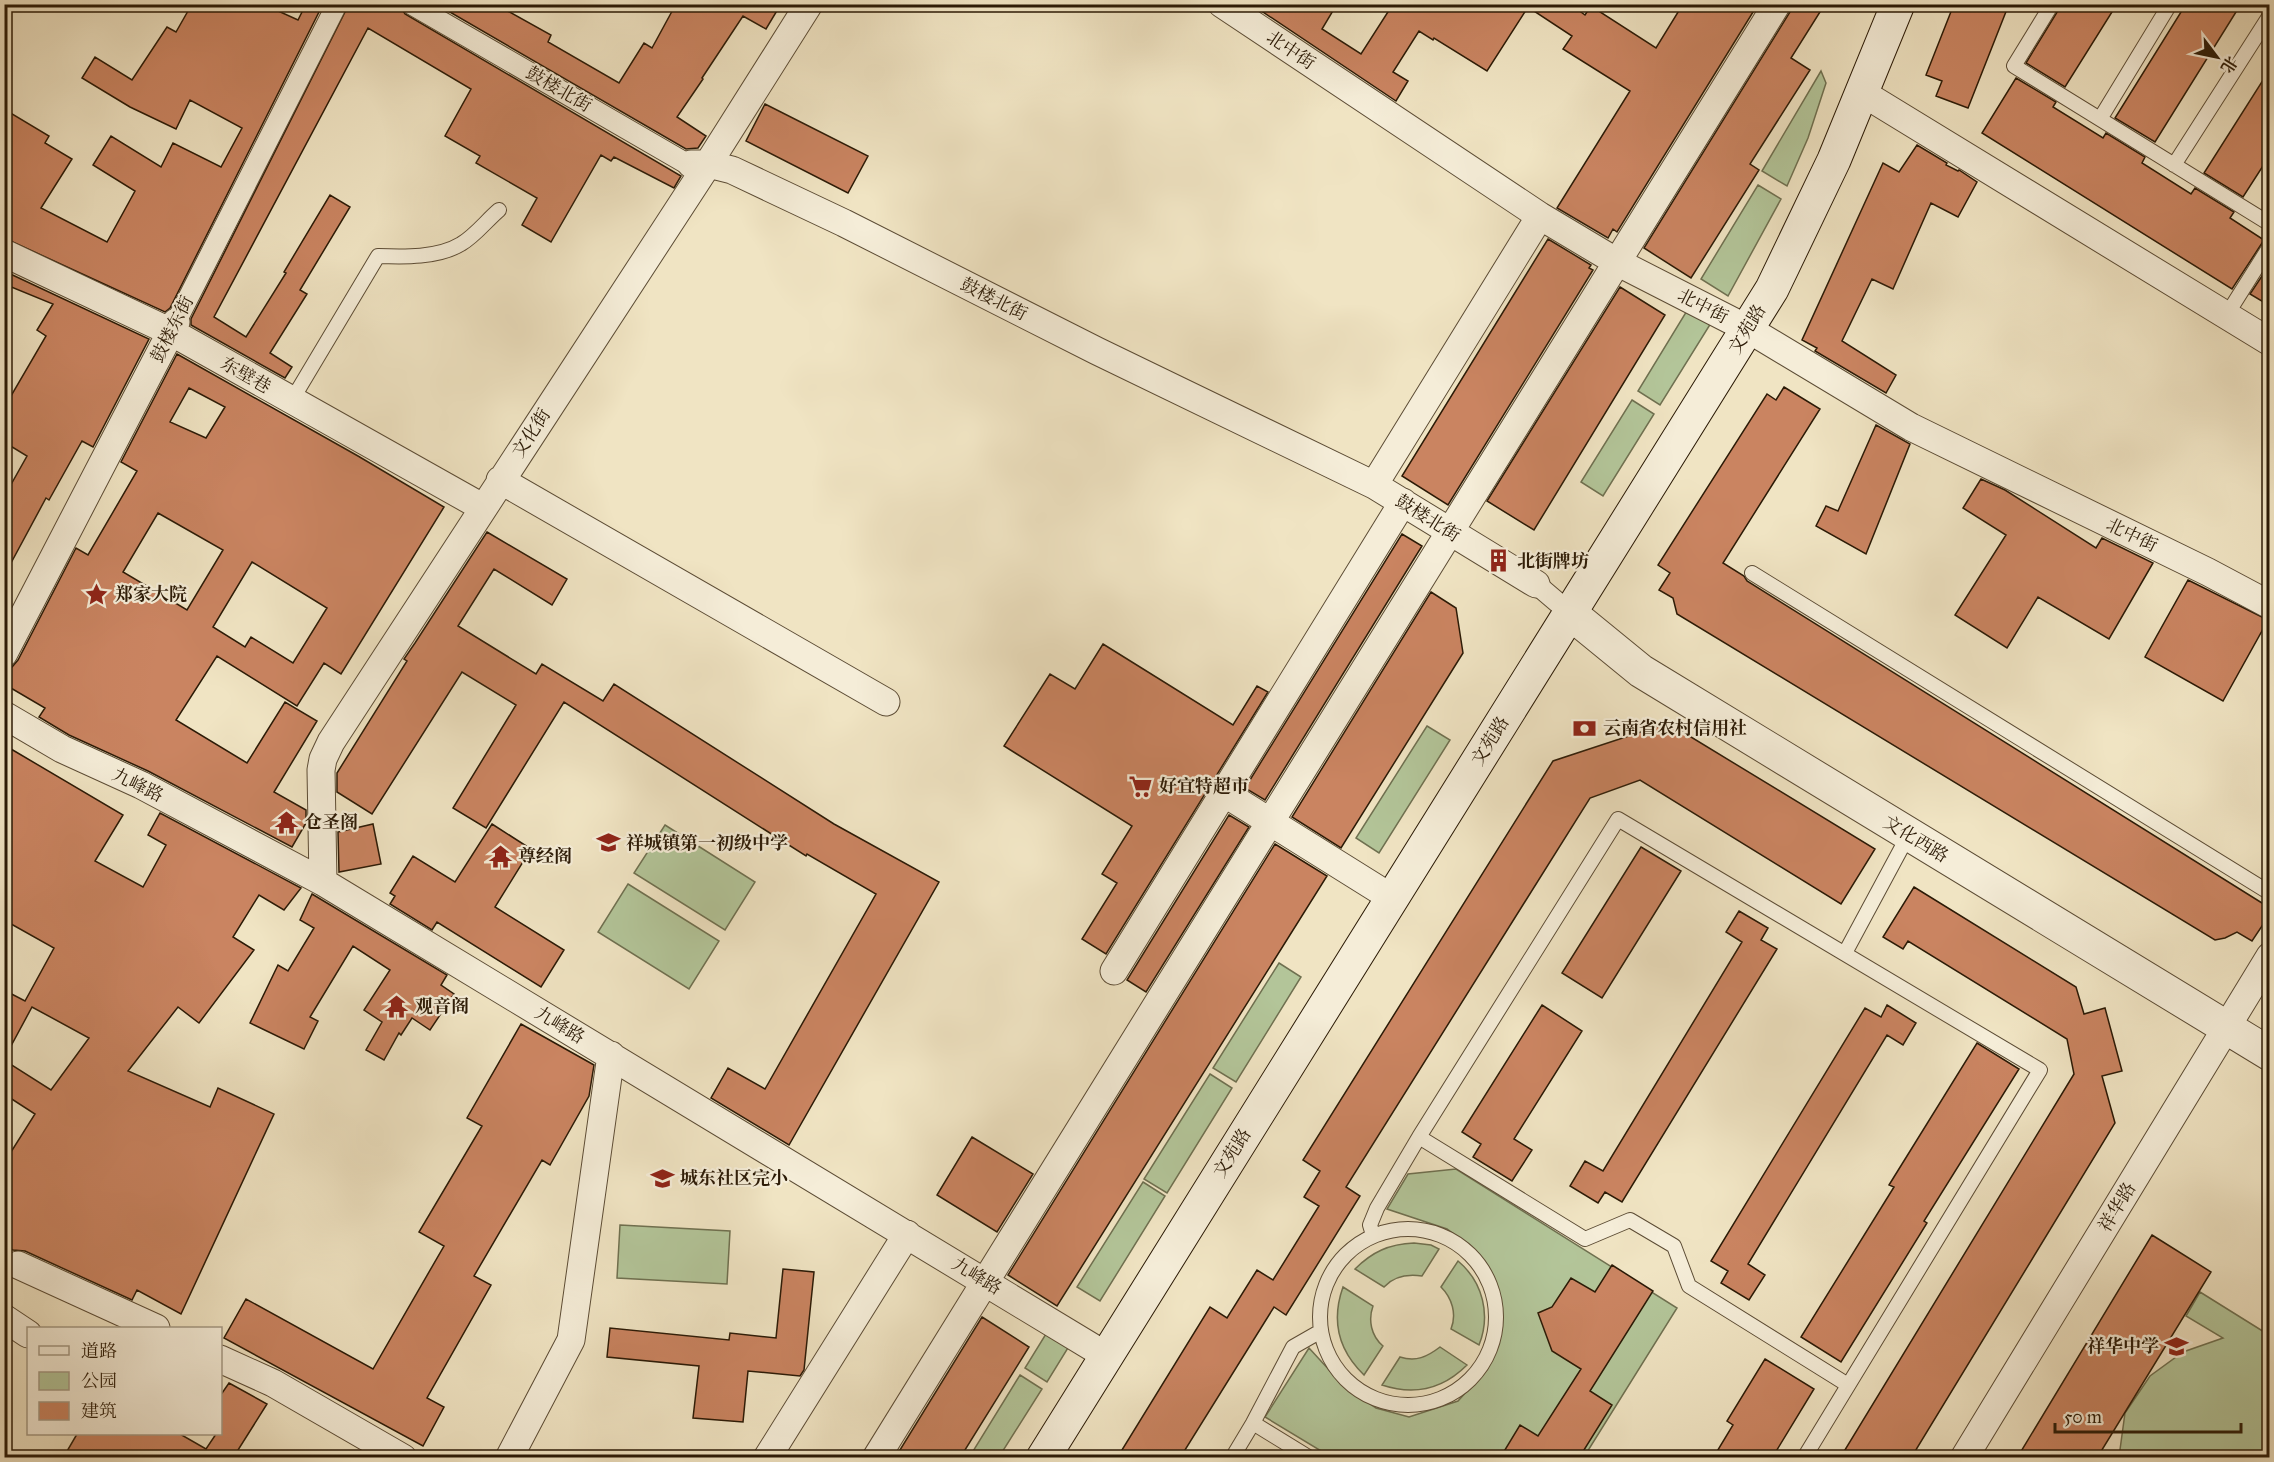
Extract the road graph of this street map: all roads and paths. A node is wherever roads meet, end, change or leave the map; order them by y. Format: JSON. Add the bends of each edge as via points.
{"nodes":[{"id":1,"x":338,"y":4,"type":"edge"},
{"id":2,"x":411,"y":4,"type":"edge"},
{"id":3,"x":809,"y":4,"type":"edge"},
{"id":4,"x":1222,"y":4,"type":"edge"},
{"id":5,"x":1777,"y":4,"type":"edge"},
{"id":6,"x":1898,"y":4,"type":"edge"},
{"id":7,"x":2052,"y":4,"type":"edge"},
{"id":8,"x":2170,"y":4,"type":"edge"},
{"id":9,"x":2270,"y":15,"type":"edge"},
{"id":10,"x":1862,"y":92,"type":"junction"},
{"id":11,"x":2100,"y":119,"type":"junction"},
{"id":12,"x":698,"y":164,"type":"junction"},
{"id":13,"x":2174,"y":165,"type":"junction"},
{"id":14,"x":499,"y":210,"type":"dead end"},
{"id":15,"x":1540,"y":216,"type":"junction"},
{"id":16,"x":2270,"y":224,"type":"edge"},
{"id":17,"x":2270,"y":246,"type":"edge"},
{"id":18,"x":4,"y":253,"type":"edge"},
{"id":19,"x":1617,"y":262,"type":"junction"},
{"id":20,"x":2226,"y":316,"type":"junction"},
{"id":21,"x":174,"y":327,"type":"junction"},
{"id":22,"x":1748,"y":329,"type":"junction"},
{"id":23,"x":2270,"y":342,"type":"edge"},
{"id":24,"x":292,"y":400,"type":"junction"},
{"id":25,"x":500,"y":480,"type":"junction"},
{"id":26,"x":1374,"y":485,"type":"junction"},
{"id":27,"x":1403,"y":502,"type":"junction"},
{"id":28,"x":482,"y":507,"type":"junction"},
{"id":29,"x":1450,"y":531,"type":"junction"},
{"id":30,"x":1752,"y":573,"type":"dead end"},
{"id":31,"x":1536,"y":584,"type":"joint"},
{"id":32,"x":2270,"y":605,"type":"edge"},
{"id":33,"x":1570,"y":613,"type":"junction"},
{"id":34,"x":4,"y":653,"type":"edge"},
{"id":35,"x":886,"y":702,"type":"dead end"},
{"id":36,"x":4,"y":715,"type":"edge"},
{"id":37,"x":1224,"y":793,"type":"junction"},
{"id":38,"x":1270,"y":822,"type":"junction"},
{"id":39,"x":1909,"y":834,"type":"junction"},
{"id":40,"x":323,"y":882,"type":"junction"},
{"id":41,"x":2270,"y":893,"type":"edge"},
{"id":42,"x":1392,"y":898,"type":"junction"},
{"id":43,"x":1845,"y":953,"type":"junction"},
{"id":44,"x":2270,"y":956,"type":"edge"},
{"id":45,"x":1114,"y":971,"type":"dead end"},
{"id":46,"x":2226,"y":1028,"type":"junction"},
{"id":47,"x":2270,"y":1054,"type":"edge"},
{"id":48,"x":611,"y":1055,"type":"junction"},
{"id":49,"x":1419,"y":1137,"type":"junction"},
{"id":50,"x":907,"y":1234,"type":"junction"},
{"id":51,"x":1373,"y":1235,"type":"junction"},
{"id":52,"x":18,"y":1264,"type":"dead end"},
{"id":53,"x":985,"y":1281,"type":"junction"},
{"id":54,"x":4,"y":1318,"type":"edge"},
{"id":55,"x":152,"y":1327,"type":"edge"},
{"id":56,"x":1321,"y":1331,"type":"junction"},
{"id":57,"x":27,"y":1333,"type":"edge"},
{"id":58,"x":1105,"y":1354,"type":"junction"},
{"id":59,"x":222,"y":1360,"type":"edge"},
{"id":60,"x":1848,"y":1385,"type":"junction"},
{"id":61,"x":1253,"y":1423,"type":"junction"},
{"id":62,"x":403,"y":1458,"type":"edge"},
{"id":63,"x":509,"y":1458,"type":"edge"},
{"id":64,"x":767,"y":1458,"type":"edge"},
{"id":65,"x":876,"y":1458,"type":"edge"},
{"id":66,"x":1043,"y":1458,"type":"edge"},
{"id":67,"x":1232,"y":1458,"type":"edge"},
{"id":68,"x":1310,"y":1458,"type":"edge"},
{"id":69,"x":1804,"y":1458,"type":"edge"},
{"id":70,"x":1964,"y":1458,"type":"edge"}],
"edges":[{"from":1,"to":21,"type":"street","name":"鼓楼东街"},
{"from":2,"to":12,"type":"street","name":"鼓楼北街"},
{"from":3,"to":12,"type":"street","name":"文化街"},
{"from":4,"to":15,"type":"street","name":"北中街"},
{"from":5,"to":19,"type":"street"},
{"from":6,"to":10,"type":"main road","name":"文苑路"},
{"from":7,"to":11,"type":"lane","via":[[2014,66]]},
{"from":8,"to":11,"type":"lane"},
{"from":9,"to":13,"type":"lane"},
{"from":10,"to":20,"type":"street"},
{"from":10,"to":22,"type":"main road","name":"文苑路","via":[[1793,248]]},
{"from":11,"to":13,"type":"lane"},
{"from":12,"to":25,"type":"street","name":"文化街"},
{"from":12,"to":26,"type":"street","name":"鼓楼北街","via":[[732,170],[844,223]]},
{"from":13,"to":16,"type":"lane"},
{"from":14,"to":24,"type":"lane","via":[[460,244],[435,253],[378,256]]},
{"from":15,"to":19,"type":"street","name":"北中街"},
{"from":15,"to":26,"type":"street"},
{"from":17,"to":20,"type":"lane"},
{"from":18,"to":21,"type":"street","name":"东壁巷"},
{"from":19,"to":22,"type":"street","name":"北中街"},
{"from":19,"to":29,"type":"street"},
{"from":20,"to":23,"type":"street"},
{"from":21,"to":24,"type":"street","name":"东壁巷"},
{"from":21,"to":34,"type":"street","name":"鼓楼东街"},
{"from":22,"to":32,"type":"street","name":"北中街","via":[[1911,427]]},
{"from":22,"to":33,"type":"main road","name":"文苑路"},
{"from":24,"to":28,"type":"street","name":"东壁巷"},
{"from":25,"to":28,"type":"street","name":"文化街"},
{"from":25,"to":35,"type":"street"},
{"from":26,"to":27,"type":"street","name":"鼓楼北街"},
{"from":27,"to":29,"type":"street","name":"鼓楼北街"},
{"from":27,"to":37,"type":"street"},
{"from":28,"to":40,"type":"street","name":"文化街","via":[[323,759]]},
{"from":29,"to":31,"type":"street","name":"鼓楼北街"},
{"from":29,"to":38,"type":"street"},
{"from":30,"to":41,"type":"lane"},
{"from":31,"to":33,"type":"street","name":"鼓楼北街"},
{"from":33,"to":39,"type":"main road","name":"文化西路","via":[[1641,671]]},
{"from":33,"to":42,"type":"main road","name":"文苑路"},
{"from":36,"to":40,"type":"street","name":"九峰路","via":[[62,749],[141,785]]},
{"from":37,"to":38,"type":"street"},
{"from":37,"to":45,"type":"street"},
{"from":38,"to":42,"type":"street"},
{"from":38,"to":53,"type":"street"},
{"from":39,"to":43,"type":"lane"},
{"from":39,"to":46,"type":"main road","name":"文化西路"},
{"from":40,"to":48,"type":"street","name":"九峰路"},
{"from":42,"to":58,"type":"main road","name":"文苑路"},
{"from":43,"to":49,"type":"lane","via":[[1618,819]]},
{"from":43,"to":60,"type":"lane","via":[[2040,1070]]},
{"from":44,"to":46,"type":"street","name":"祥华路"},
{"from":46,"to":47,"type":"main road","name":"文化西路"},
{"from":46,"to":70,"type":"street","name":"祥华路"},
{"from":48,"to":50,"type":"street","name":"九峰路"},
{"from":48,"to":63,"type":"street","via":[[571,1340]]},
{"from":49,"to":51,"type":"lane","via":[[1377,1208],[1370,1225]]},
{"from":49,"to":60,"type":"lane","via":[[1585,1239],[1630,1220],[1674,1246],[1689,1286]]},
{"from":50,"to":53,"type":"street","name":"九峰路"},
{"from":50,"to":64,"type":"street"},
{"from":51,"to":56,"type":"lane","via":[[1348,1251],[1331,1274],[1321,1302]]},
{"from":51,"to":56,"type":"lane","via":[[1402,1228],[1431,1230],[1464,1249],[1479,1263],[1492,1288],[1497,1317],[1492,1346],[1477,1372],[1455,1391],[1429,1403],[1400,1405],[1372,1398],[1348,1382],[1330,1359]]},
{"from":52,"to":55,"type":"street"},
{"from":53,"to":58,"type":"street","name":"九峰路"},
{"from":53,"to":65,"type":"street"},
{"from":54,"to":57,"type":"street"},
{"from":56,"to":61,"type":"lane","via":[[1293,1347]]},
{"from":58,"to":66,"type":"main road","name":"文苑路"},
{"from":59,"to":62,"type":"street","via":[[273,1383]]},
{"from":60,"to":69,"type":"lane"},
{"from":61,"to":67,"type":"lane"},
{"from":61,"to":68,"type":"lane"}]}
